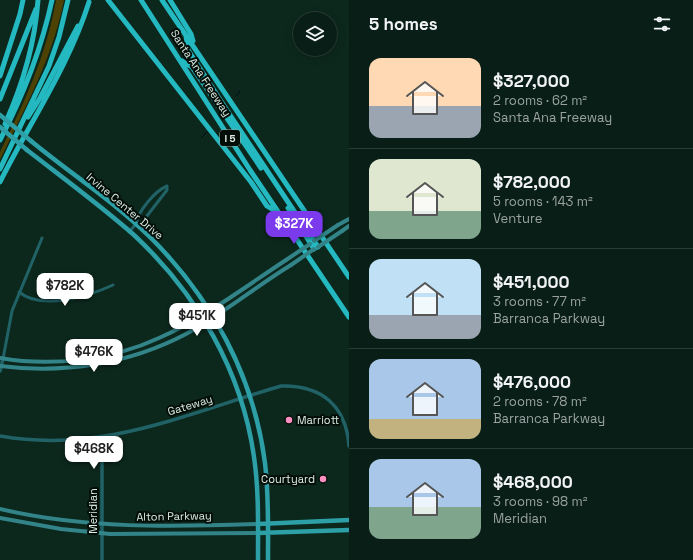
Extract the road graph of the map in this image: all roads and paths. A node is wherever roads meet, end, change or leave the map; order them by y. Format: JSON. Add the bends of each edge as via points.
{"nodes":[{"id":1,"x":23,"y":0,"type":"edge"},
{"id":2,"x":38,"y":0,"type":"edge"},
{"id":3,"x":52,"y":0,"type":"edge"},
{"id":4,"x":68,"y":0,"type":"edge"},
{"id":5,"x":108,"y":0,"type":"edge"},
{"id":6,"x":141,"y":0,"type":"edge"},
{"id":7,"x":162,"y":0,"type":"edge"},
{"id":8,"x":170,"y":0,"type":"edge"},
{"id":9,"x":90,"y":1,"type":"edge"},
{"id":10,"x":186,"y":33,"type":"junction"},
{"id":11,"x":194,"y":46,"type":"junction"},
{"id":12,"x":181,"y":61,"type":"junction"},
{"id":13,"x":0,"y":76,"type":"edge"},
{"id":14,"x":0,"y":99,"type":"edge"},
{"id":15,"x":0,"y":115,"type":"edge"},
{"id":16,"x":23,"y":122,"type":"junction"},
{"id":17,"x":0,"y":127,"type":"edge"},
{"id":18,"x":0,"y":135,"type":"edge"},
{"id":19,"x":0,"y":140,"type":"edge"},
{"id":20,"x":0,"y":169,"type":"edge"},
{"id":21,"x":0,"y":182,"type":"edge"},
{"id":22,"x":281,"y":196,"type":"junction"},
{"id":23,"x":280,"y":214,"type":"junction"},
{"id":24,"x":349,"y":219,"type":"edge"},
{"id":25,"x":136,"y":224,"type":"junction"},
{"id":26,"x":349,"y":226,"type":"edge"},
{"id":27,"x":129,"y":232,"type":"junction"},
{"id":28,"x":42,"y":238,"type":"dead end"},
{"id":29,"x":312,"y":242,"type":"junction"},
{"id":30,"x":316,"y":248,"type":"junction"},
{"id":31,"x":349,"y":277,"type":"edge"},
{"id":32,"x":113,"y":285,"type":"dead end"},
{"id":33,"x":19,"y":292,"type":"junction"},
{"id":34,"x":210,"y":310,"type":"junction"},
{"id":35,"x":202,"y":315,"type":"junction"},
{"id":36,"x":214,"y":317,"type":"junction"},
{"id":37,"x":349,"y":317,"type":"edge"},
{"id":38,"x":206,"y":322,"type":"junction"},
{"id":39,"x":2,"y":358,"type":"edge"},
{"id":40,"x":0,"y":368,"type":"edge"},
{"id":41,"x":250,"y":396,"type":"junction"},
{"id":42,"x":241,"y":399,"type":"junction"},
{"id":43,"x":0,"y":436,"type":"edge"},
{"id":44,"x":102,"y":438,"type":"junction"},
{"id":45,"x":349,"y":446,"type":"edge"},
{"id":46,"x":0,"y":509,"type":"edge"},
{"id":47,"x":0,"y":518,"type":"edge"},
{"id":48,"x":349,"y":520,"type":"edge"},
{"id":49,"x":268,"y":523,"type":"junction"},
{"id":50,"x":102,"y":524,"type":"junction"},
{"id":51,"x":258,"y":524,"type":"junction"},
{"id":52,"x":349,"y":530,"type":"edge"},
{"id":53,"x":258,"y":532,"type":"junction"},
{"id":54,"x":268,"y":532,"type":"junction"},
{"id":55,"x":102,"y":533,"type":"junction"},
{"id":56,"x":102,"y":560,"type":"edge"},
{"id":57,"x":258,"y":560,"type":"edge"},
{"id":58,"x":268,"y":560,"type":"edge"}],
"edges":[{"from":1,"to":13,"type":"highway"},
{"from":2,"to":14,"type":"highway"},
{"from":2,"to":18,"type":"highway","via":[[37,20],[25,72]]},
{"from":3,"to":19,"type":"highway","via":[[32,73],[21,101]]},
{"from":4,"to":16,"type":"highway","via":[[49,66]]},
{"from":5,"to":23,"type":"highway","via":[[267,206]]},
{"from":6,"to":12,"type":"highway","name":"Santa Ana Freeway","number":"I 5"},
{"from":7,"to":10,"type":"highway","name":"Santa Ana Freeway","number":"I 5"},
{"from":8,"to":11,"type":"highway","via":[[191,34]]},
{"from":9,"to":16,"type":"highway","via":[[40,98]]},
{"from":9,"to":21,"type":"highway","via":[[76,40]]},
{"from":10,"to":11,"type":"highway","name":"Santa Ana Freeway","number":"I 5"},
{"from":10,"to":22,"type":"highway","via":[[188,50]]},
{"from":11,"to":31,"type":"highway","name":"Santa Ana Freeway","number":"I 5"},
{"from":12,"to":22,"type":"highway","via":[[192,67]]},
{"from":12,"to":23,"type":"highway","name":"Santa Ana Freeway","number":"I 5"},
{"from":15,"to":25,"type":"main road","name":"Irvine Center Drive","bridge":true},
{"from":16,"to":20,"type":"highway"},
{"from":17,"to":27,"type":"main road","name":"Irvine Center Drive","bridge":true},
{"from":22,"to":29,"type":"highway"},
{"from":23,"to":37,"type":"highway","name":"Santa Ana Freeway","number":"I 5"},
{"from":24,"to":29,"type":"main road","bridge":true},
{"from":25,"to":25,"type":"street","via":[[147,215],[167,190],[167,186],[161,188],[137,217]]},
{"from":25,"to":27,"type":"street"},
{"from":25,"to":34,"type":"main road","name":"Irvine Center Drive","via":[[171,259]]},
{"from":26,"to":30,"type":"main road","bridge":true},
{"from":27,"to":35,"type":"main road","name":"Irvine Center Drive","via":[[173,277]]},
{"from":28,"to":33,"type":"street"},
{"from":29,"to":30,"type":"highway","bridge":true},
{"from":29,"to":34,"type":"main road","bridge":true},
{"from":30,"to":36,"type":"main road","bridge":true},
{"from":32,"to":33,"type":"street","via":[[86,296],[64,299],[40,300],[28,298]]},
{"from":33,"to":39,"type":"street","via":[[12,311]]},
{"from":34,"to":35,"type":"main road"},
{"from":34,"to":36,"type":"main road","name":"Irvine Center Drive"},
{"from":35,"to":38,"type":"main road","name":"Irvine Center Drive"},
{"from":35,"to":39,"type":"main road","via":[[158,339],[127,350],[99,356],[46,361]]},
{"from":36,"to":38,"type":"main road"},
{"from":36,"to":41,"type":"main road","name":"Irvine Center Drive","via":[[233,351]]},
{"from":38,"to":40,"type":"main road","via":[[160,347],[102,364],[48,369]]},
{"from":38,"to":42,"type":"main road","name":"Irvine Center Drive","via":[[226,360]]},
{"from":39,"to":40,"type":"street"},
{"from":41,"to":42,"type":"street","name":"Gateway"},
{"from":41,"to":45,"type":"street","name":"Gateway","via":[[281,386],[301,387],[314,391],[329,400],[343,417]]},
{"from":41,"to":49,"type":"main road","name":"Irvine Center Drive","via":[[265,462]]},
{"from":42,"to":44,"type":"street","name":"Gateway","via":[[137,431]]},
{"from":42,"to":51,"type":"main road","name":"Irvine Center Drive","via":[[254,457]]},
{"from":43,"to":44,"type":"street","name":"Gateway","via":[[43,440]]},
{"from":44,"to":50,"type":"street","name":"Meridian"},
{"from":46,"to":50,"type":"main road","name":"Alton Parkway","via":[[48,519]]},
{"from":47,"to":55,"type":"main road","name":"Alton Parkway","via":[[61,530]]},
{"from":48,"to":49,"type":"main road","name":"Alton Parkway"},
{"from":49,"to":51,"type":"main road","name":"Alton Parkway"},
{"from":49,"to":54,"type":"main road","name":"Irvine Center Drive"},
{"from":50,"to":51,"type":"main road","name":"Alton Parkway"},
{"from":50,"to":55,"type":"street","name":"Meridian"},
{"from":51,"to":53,"type":"main road","name":"Irvine Center Drive"},
{"from":52,"to":54,"type":"main road","name":"Alton Parkway"},
{"from":53,"to":54,"type":"main road","name":"Alton Parkway"},
{"from":53,"to":55,"type":"main road","name":"Alton Parkway"},
{"from":53,"to":57,"type":"main road","name":"Irvine Center Drive"},
{"from":54,"to":58,"type":"main road","name":"Irvine Center Drive"},
{"from":55,"to":56,"type":"street","name":"Meridian"}]}
